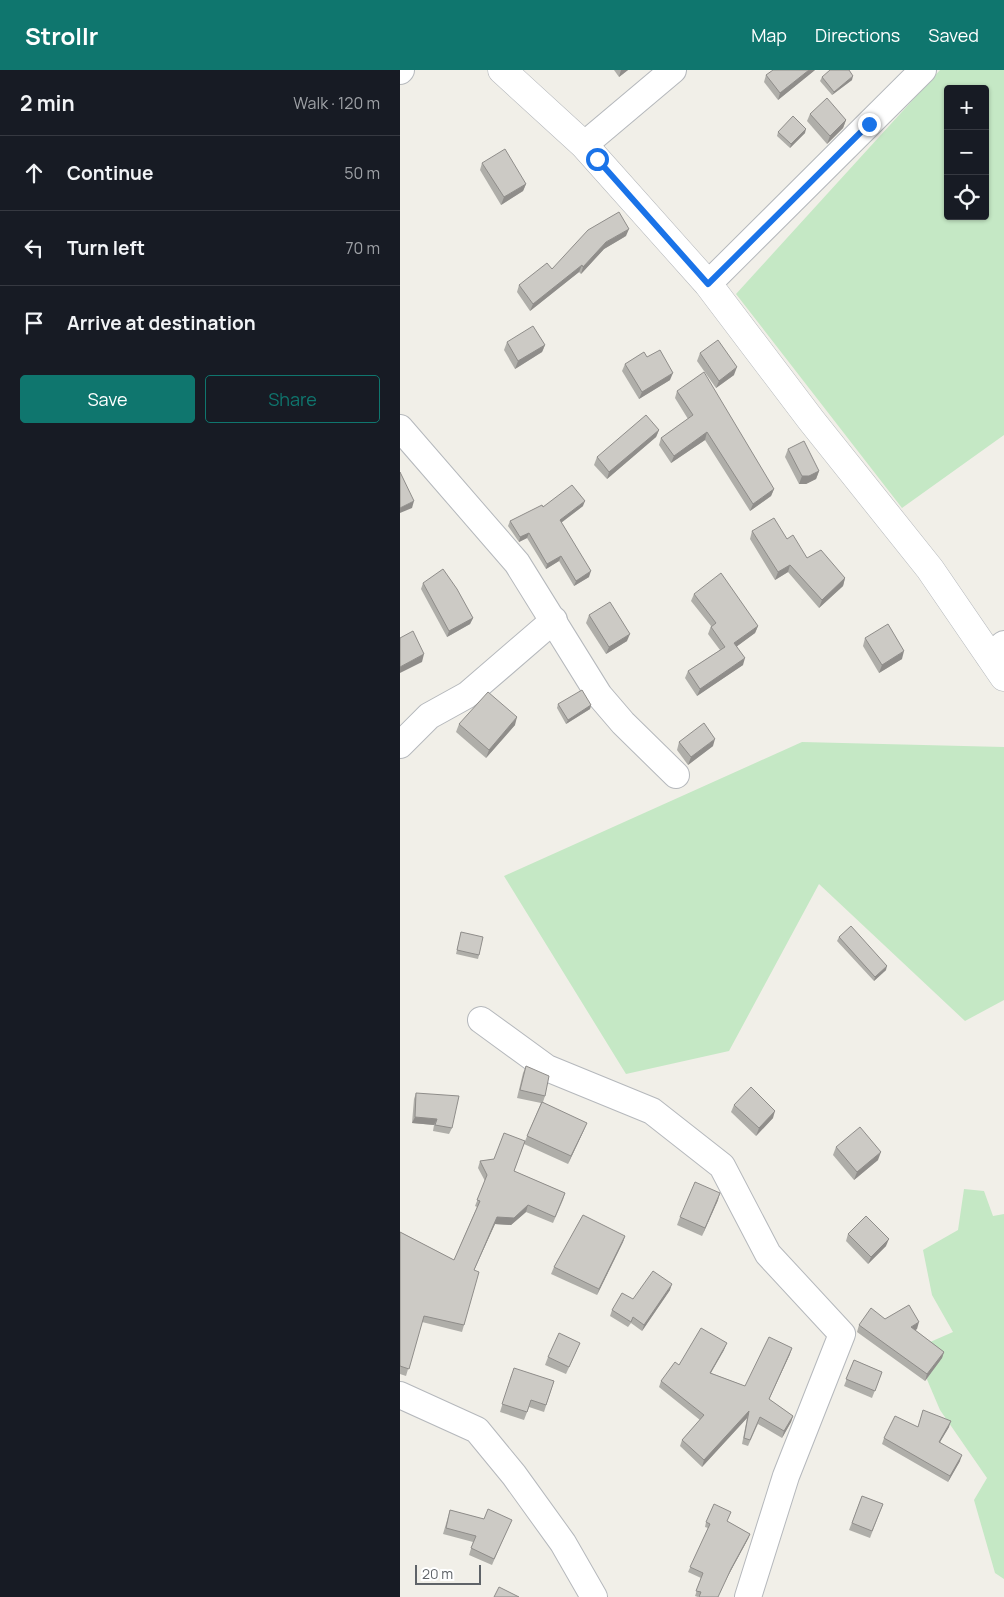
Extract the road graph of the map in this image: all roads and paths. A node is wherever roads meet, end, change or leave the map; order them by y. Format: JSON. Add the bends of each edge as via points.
{"nodes":[{"id":1,"x":502,"y":70,"type":"edge"},
{"id":2,"x":673,"y":70,"type":"edge"},
{"id":3,"x":923,"y":70,"type":"edge"},
{"id":4,"x":584,"y":145,"type":"junction"},
{"id":5,"x":708,"y":284,"type":"junction"},
{"id":6,"x":400,"y":428,"type":"edge"},
{"id":7,"x":554,"y":620,"type":"junction"},
{"id":8,"x":999,"y":659,"type":"edge"},
{"id":9,"x":400,"y":745,"type":"edge"},
{"id":10,"x":676,"y":775,"type":"dead end"},
{"id":11,"x":481,"y":1020,"type":"dead end"},
{"id":12,"x":400,"y":1395,"type":"edge"},
{"id":13,"x":594,"y":1597,"type":"edge"},
{"id":14,"x":748,"y":1597,"type":"edge"}],
"edges":[{"from":1,"to":4,"type":"street"},
{"from":2,"to":4,"type":"street"},
{"from":3,"to":5,"type":"street"},
{"from":4,"to":5,"type":"street"},
{"from":5,"to":8,"type":"street"},
{"from":6,"to":7,"type":"street","via":[[517,563]]},
{"from":7,"to":9,"type":"street","via":[[467,695],[429,716]]},
{"from":7,"to":10,"type":"street","via":[[598,695]]},
{"from":11,"to":14,"type":"street","via":[[547,1068],[652,1111],[722,1166],[768,1254],[842,1334],[786,1476]]},
{"from":12,"to":13,"type":"street","via":[[477,1430],[514,1475],[562,1543]]}]}
